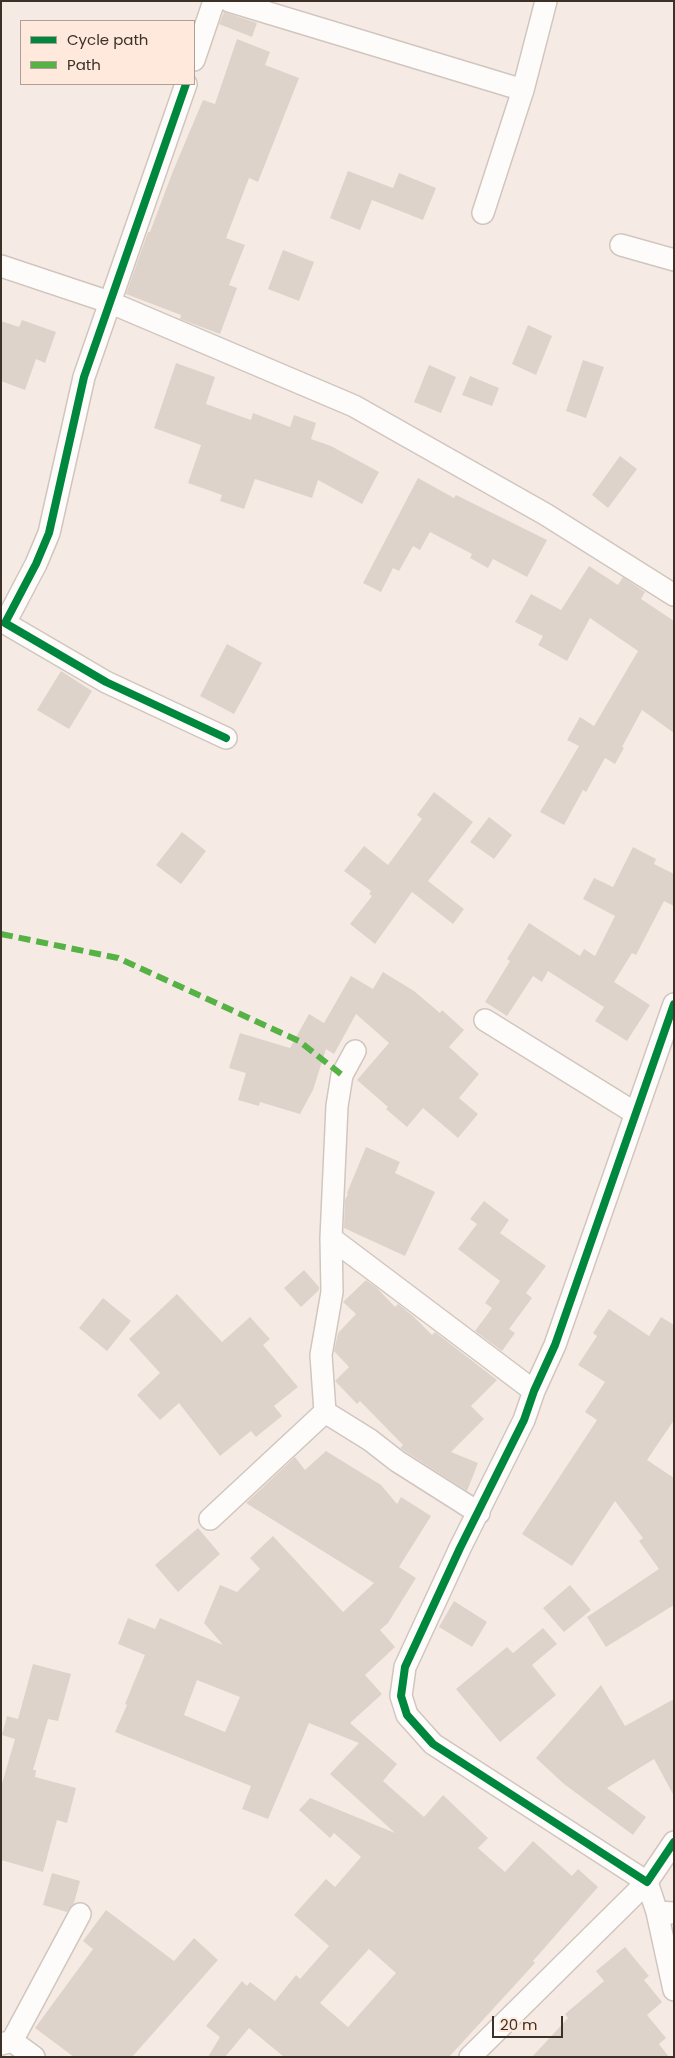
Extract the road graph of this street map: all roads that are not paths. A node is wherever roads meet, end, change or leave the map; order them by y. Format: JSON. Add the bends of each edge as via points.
{"nodes":[{"id":1,"x":214,"y":1,"type":"edge"},
{"id":2,"x":229,"y":1,"type":"edge"},
{"id":3,"x":546,"y":1,"type":"edge"},
{"id":4,"x":195,"y":57,"type":"edge"},
{"id":5,"x":186,"y":85,"type":"edge"},
{"id":6,"x":523,"y":90,"type":"junction"},
{"id":7,"x":483,"y":213,"type":"dead end"},
{"id":8,"x":621,"y":245,"type":"dead end"},
{"id":9,"x":674,"y":260,"type":"edge"},
{"id":10,"x":1,"y":266,"type":"edge"},
{"id":11,"x":109,"y":302,"type":"junction"},
{"id":12,"x":674,"y":595,"type":"edge"},
{"id":13,"x":226,"y":738,"type":"dead end"},
{"id":14,"x":674,"y":1004,"type":"edge"},
{"id":15,"x":485,"y":1020,"type":"dead end"},
{"id":16,"x":355,"y":1051,"type":"dead end"},
{"id":17,"x":635,"y":1113,"type":"junction"},
{"id":18,"x":331,"y":1238,"type":"junction"},
{"id":19,"x":534,"y":1391,"type":"junction"},
{"id":20,"x":325,"y":1412,"type":"junction"},
{"id":21,"x":479,"y":1513,"type":"junction"},
{"id":22,"x":210,"y":1519,"type":"dead end"},
{"id":23,"x":674,"y":1842,"type":"edge"},
{"id":24,"x":647,"y":1882,"type":"junction"},
{"id":25,"x":666,"y":1913,"type":"edge"},
{"id":26,"x":80,"y":1914,"type":"dead end"},
{"id":27,"x":674,"y":1990,"type":"edge"},
{"id":28,"x":7,"y":2043,"type":"edge"},
{"id":29,"x":34,"y":2057,"type":"edge"},
{"id":30,"x":470,"y":2057,"type":"edge"}],
"edges":[{"from":1,"to":4,"type":"street"},
{"from":2,"to":6,"type":"street"},
{"from":3,"to":6,"type":"street"},
{"from":5,"to":11,"type":"street"},
{"from":6,"to":7,"type":"street"},
{"from":8,"to":9,"type":"street"},
{"from":10,"to":11,"type":"street"},
{"from":11,"to":12,"type":"street","via":[[354,406],[545,514]]},
{"from":11,"to":13,"type":"street","via":[[84,377],[49,533],[5,623],[106,682]]},
{"from":14,"to":17,"type":"street"},
{"from":15,"to":17,"type":"street"},
{"from":16,"to":18,"type":"street","via":[[342,1075],[337,1106]]},
{"from":17,"to":19,"type":"street","via":[[555,1345]]},
{"from":18,"to":19,"type":"street"},
{"from":18,"to":20,"type":"street","via":[[332,1292],[322,1355]]},
{"from":19,"to":21,"type":"street","via":[[524,1420]]},
{"from":20,"to":21,"type":"street"},
{"from":20,"to":22,"type":"street"},
{"from":21,"to":24,"type":"street","via":[[405,1667],[401,1696],[407,1715],[434,1744]]},
{"from":23,"to":24,"type":"street"},
{"from":24,"to":25,"type":"street"},
{"from":24,"to":30,"type":"street"},
{"from":25,"to":27,"type":"street"},
{"from":26,"to":28,"type":"street"},
{"from":28,"to":29,"type":"street"}]}
